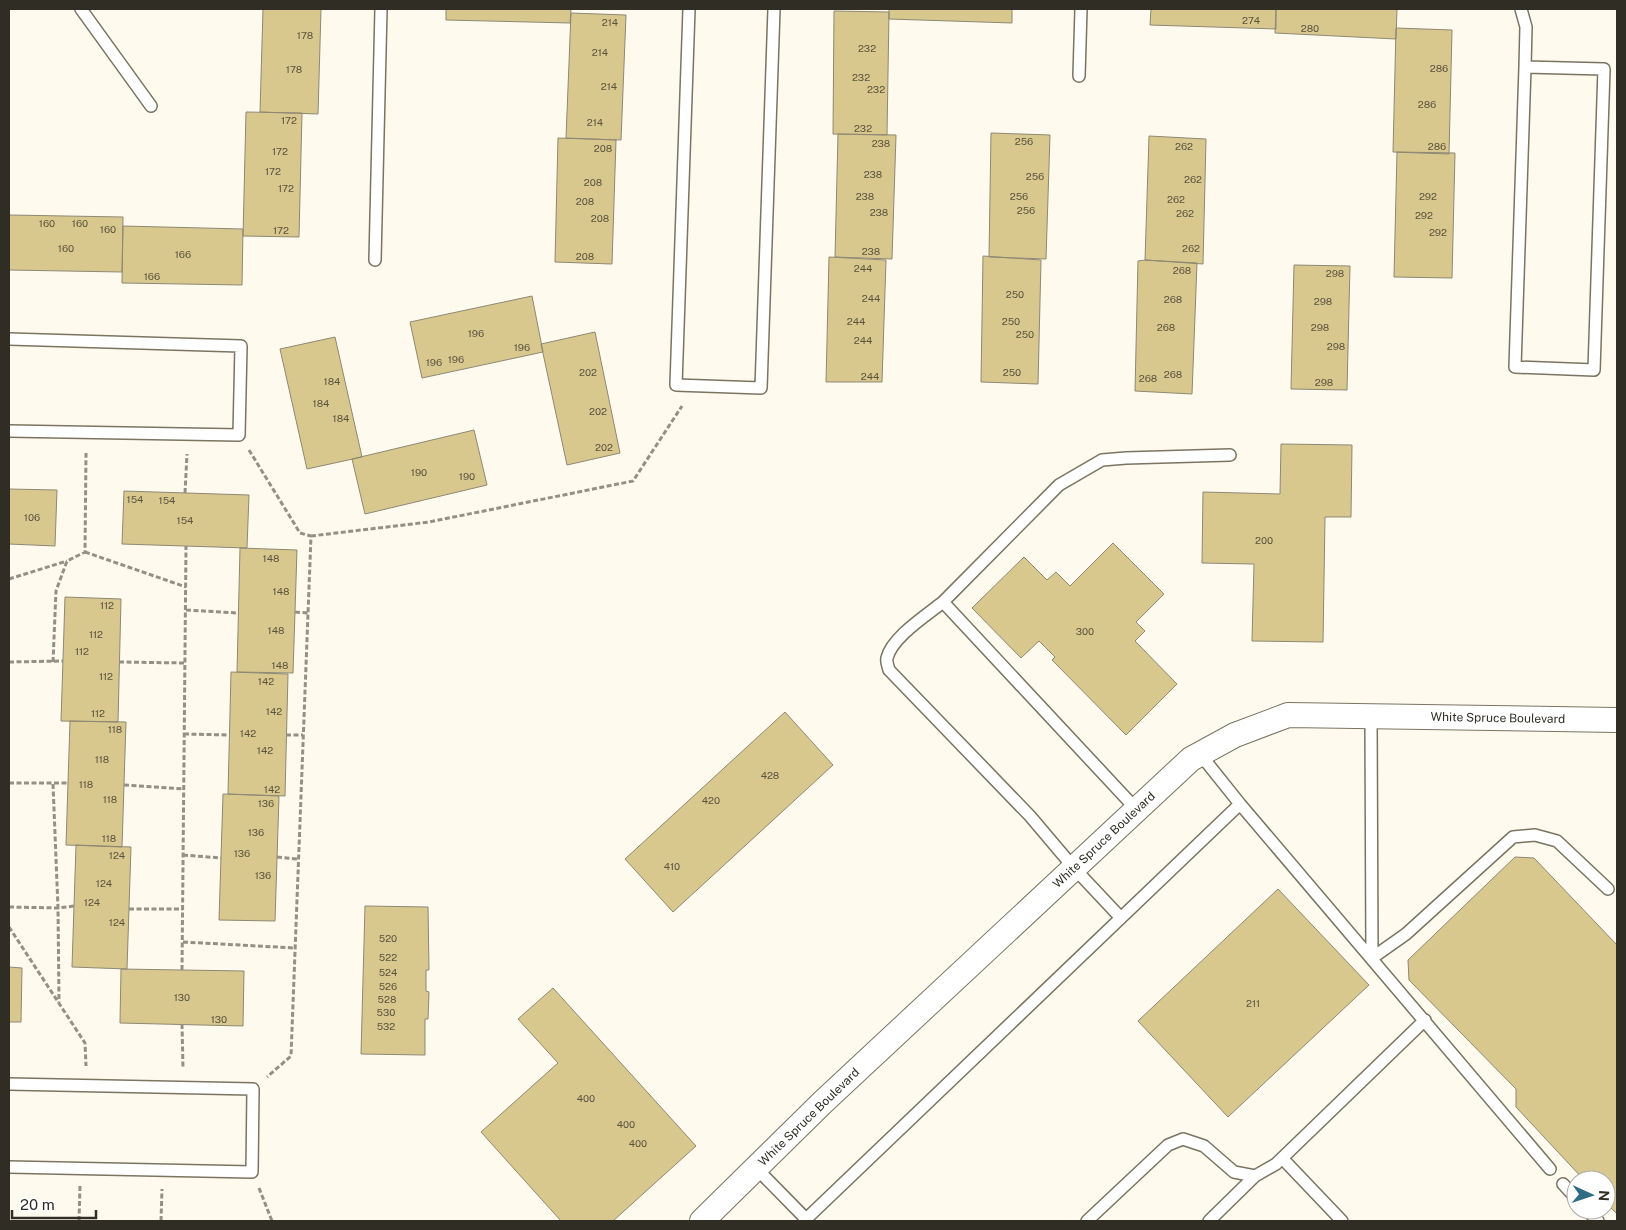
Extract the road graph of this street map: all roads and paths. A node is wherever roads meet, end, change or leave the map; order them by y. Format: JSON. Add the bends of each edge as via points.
{"nodes":[{"id":1,"x":81,"y":9,"type":"edge"},
{"id":2,"x":380,"y":9,"type":"edge"},
{"id":3,"x":689,"y":9,"type":"edge"},
{"id":4,"x":774,"y":9,"type":"edge"},
{"id":5,"x":1081,"y":9,"type":"edge"},
{"id":6,"x":1521,"y":9,"type":"edge"},
{"id":7,"x":1524,"y":67,"type":"junction"},
{"id":8,"x":1079,"y":76,"type":"dead end"},
{"id":9,"x":151,"y":106,"type":"dead end"},
{"id":10,"x":375,"y":260,"type":"dead end"},
{"id":11,"x":9,"y":339,"type":"edge"},
{"id":12,"x":686,"y":399,"type":"dead end"},
{"id":13,"x":9,"y":430,"type":"edge"},
{"id":14,"x":87,"y":432,"type":"junction"},
{"id":15,"x":188,"y":434,"type":"junction"},
{"id":16,"x":239,"y":435,"type":"junction"},
{"id":17,"x":1230,"y":455,"type":"dead end"},
{"id":18,"x":185,"y":493,"type":"dead end"},
{"id":19,"x":311,"y":536,"type":"junction"},
{"id":20,"x":186,"y":546,"type":"dead end"},
{"id":21,"x":85,"y":552,"type":"junction"},
{"id":22,"x":67,"y":561,"type":"junction"},
{"id":23,"x":9,"y":579,"type":"edge"},
{"id":24,"x":186,"y":587,"type":"junction"},
{"id":25,"x":943,"y":602,"type":"junction"},
{"id":26,"x":186,"y":610,"type":"junction"},
{"id":27,"x":295,"y":612,"type":"dead end"},
{"id":28,"x":238,"y":613,"type":"dead end"},
{"id":29,"x":308,"y":613,"type":"junction"},
{"id":30,"x":63,"y":661,"type":"dead end"},
{"id":31,"x":9,"y":662,"type":"edge"},
{"id":32,"x":53,"y":662,"type":"junction"},
{"id":33,"x":120,"y":662,"type":"dead end"},
{"id":34,"x":185,"y":663,"type":"junction"},
{"id":35,"x":1372,"y":717,"type":"junction"},
{"id":36,"x":1617,"y":720,"type":"edge"},
{"id":37,"x":184,"y":734,"type":"junction"},
{"id":38,"x":230,"y":735,"type":"dead end"},
{"id":39,"x":303,"y":735,"type":"junction"},
{"id":40,"x":286,"y":736,"type":"dead end"},
{"id":41,"x":1200,"y":754,"type":"junction"},
{"id":42,"x":68,"y":783,"type":"dead end"},
{"id":43,"x":9,"y":784,"type":"edge"},
{"id":44,"x":53,"y":784,"type":"junction"},
{"id":45,"x":124,"y":785,"type":"dead end"},
{"id":46,"x":184,"y":789,"type":"junction"},
{"id":47,"x":1240,"y":804,"type":"junction"},
{"id":48,"x":1137,"y":810,"type":"junction"},
{"id":49,"x":183,"y":855,"type":"junction"},
{"id":50,"x":221,"y":858,"type":"dead end"},
{"id":51,"x":277,"y":858,"type":"dead end"},
{"id":52,"x":298,"y":859,"type":"junction"},
{"id":53,"x":1074,"y":868,"type":"junction"},
{"id":54,"x":1608,"y":888,"type":"dead end"},
{"id":55,"x":74,"y":906,"type":"dead end"},
{"id":56,"x":9,"y":907,"type":"edge"},
{"id":57,"x":58,"y":908,"type":"junction"},
{"id":58,"x":129,"y":909,"type":"dead end"},
{"id":59,"x":183,"y":909,"type":"junction"},
{"id":60,"x":1121,"y":918,"type":"junction"},
{"id":61,"x":9,"y":927,"type":"edge"},
{"id":62,"x":182,"y":942,"type":"junction"},
{"id":63,"x":295,"y":948,"type":"junction"},
{"id":64,"x":1372,"y":958,"type":"junction"},
{"id":65,"x":182,"y":970,"type":"dead end"},
{"id":66,"x":59,"y":1002,"type":"junction"},
{"id":67,"x":1424,"y":1020,"type":"junction"},
{"id":68,"x":182,"y":1024,"type":"dead end"},
{"id":69,"x":9,"y":1084,"type":"edge"},
{"id":70,"x":87,"y":1086,"type":"junction"},
{"id":71,"x":183,"y":1088,"type":"junction"},
{"id":72,"x":253,"y":1089,"type":"junction"},
{"id":73,"x":1282,"y":1158,"type":"junction"},
{"id":74,"x":9,"y":1167,"type":"edge"},
{"id":75,"x":81,"y":1168,"type":"junction"},
{"id":76,"x":756,"y":1168,"type":"junction"},
{"id":77,"x":1550,"y":1169,"type":"dead end"},
{"id":78,"x":162,"y":1170,"type":"junction"},
{"id":79,"x":252,"y":1172,"type":"junction"},
{"id":80,"x":1255,"y":1176,"type":"junction"},
{"id":81,"x":1563,"y":1184,"type":"dead end"},
{"id":82,"x":1566,"y":1187,"type":"edge"},
{"id":83,"x":79,"y":1221,"type":"edge"},
{"id":84,"x":161,"y":1221,"type":"edge"},
{"id":85,"x":272,"y":1221,"type":"edge"},
{"id":86,"x":702,"y":1221,"type":"edge"},
{"id":87,"x":806,"y":1221,"type":"edge"},
{"id":88,"x":1087,"y":1221,"type":"edge"},
{"id":89,"x":1209,"y":1221,"type":"edge"},
{"id":90,"x":1342,"y":1221,"type":"edge"}],
"edges":[{"from":1,"to":9,"type":"lane"},
{"from":2,"to":10,"type":"lane"},
{"from":3,"to":4,"type":"lane","via":[[676,385],[761,388]]},
{"from":5,"to":8,"type":"lane"},
{"from":6,"to":7,"type":"lane","via":[[1526,27]]},
{"from":7,"to":7,"type":"lane","via":[[1515,367],[1594,370],[1604,69]]},
{"from":11,"to":16,"type":"lane","via":[[241,346]]},
{"from":12,"to":19,"type":"path","via":[[633,481],[429,522]]},
{"from":13,"to":14,"type":"lane"},
{"from":14,"to":15,"type":"lane"},
{"from":14,"to":21,"type":"path"},
{"from":15,"to":16,"type":"lane"},
{"from":15,"to":18,"type":"path"},
{"from":16,"to":19,"type":"path","via":[[300,533]]},
{"from":17,"to":25,"type":"lane","via":[[1102,460],[1059,485]]},
{"from":19,"to":29,"type":"path"},
{"from":20,"to":24,"type":"path"},
{"from":21,"to":22,"type":"path"},
{"from":21,"to":24,"type":"path"},
{"from":22,"to":23,"type":"path"},
{"from":22,"to":32,"type":"path","via":[[56,591]]},
{"from":24,"to":26,"type":"path"},
{"from":25,"to":48,"type":"lane"},
{"from":25,"to":53,"type":"lane","via":[[891,647],[887,660],[889,670],[1030,816]]},
{"from":26,"to":28,"type":"path"},
{"from":26,"to":34,"type":"path"},
{"from":27,"to":29,"type":"path"},
{"from":29,"to":39,"type":"path"},
{"from":30,"to":32,"type":"path"},
{"from":31,"to":32,"type":"path"},
{"from":33,"to":34,"type":"path"},
{"from":34,"to":37,"type":"path"},
{"from":35,"to":36,"type":"street","name":"White Spruce Boulevard"},
{"from":35,"to":41,"type":"street","name":"White Spruce Boulevard","via":[[1288,715],[1235,735]]},
{"from":35,"to":64,"type":"lane"},
{"from":37,"to":38,"type":"path"},
{"from":37,"to":46,"type":"path"},
{"from":39,"to":40,"type":"path"},
{"from":39,"to":52,"type":"path"},
{"from":41,"to":47,"type":"lane"},
{"from":41,"to":48,"type":"street","name":"White Spruce Boulevard"},
{"from":42,"to":44,"type":"path"},
{"from":43,"to":44,"type":"path"},
{"from":44,"to":57,"type":"path"},
{"from":45,"to":46,"type":"path"},
{"from":46,"to":49,"type":"path"},
{"from":47,"to":60,"type":"lane"},
{"from":47,"to":64,"type":"lane"},
{"from":48,"to":53,"type":"street","name":"White Spruce Boulevard"},
{"from":49,"to":50,"type":"path"},
{"from":49,"to":59,"type":"path"},
{"from":51,"to":52,"type":"path"},
{"from":52,"to":63,"type":"path"},
{"from":53,"to":60,"type":"lane"},
{"from":53,"to":76,"type":"street","name":"White Spruce Boulevard"},
{"from":54,"to":64,"type":"lane","via":[[1557,841],[1535,834],[1513,837],[1406,934]]},
{"from":55,"to":57,"type":"path"},
{"from":56,"to":57,"type":"path"},
{"from":57,"to":66,"type":"path"},
{"from":58,"to":59,"type":"path"},
{"from":59,"to":62,"type":"path"},
{"from":60,"to":87,"type":"lane"},
{"from":61,"to":66,"type":"path"},
{"from":62,"to":63,"type":"path"},
{"from":62,"to":65,"type":"path"},
{"from":63,"to":72,"type":"path","via":[[291,1056]]},
{"from":64,"to":67,"type":"lane"},
{"from":66,"to":70,"type":"path","via":[[85,1043]]},
{"from":67,"to":73,"type":"lane"},
{"from":67,"to":77,"type":"lane"},
{"from":68,"to":71,"type":"path"},
{"from":69,"to":70,"type":"lane"},
{"from":70,"to":71,"type":"lane"},
{"from":71,"to":72,"type":"lane"},
{"from":72,"to":79,"type":"lane"},
{"from":73,"to":80,"type":"lane"},
{"from":73,"to":90,"type":"lane"},
{"from":74,"to":75,"type":"lane"},
{"from":75,"to":78,"type":"lane"},
{"from":75,"to":83,"type":"path"},
{"from":76,"to":86,"type":"street","name":"White Spruce Boulevard"},
{"from":76,"to":87,"type":"lane"},
{"from":78,"to":79,"type":"lane"},
{"from":78,"to":84,"type":"path"},
{"from":79,"to":85,"type":"path"},
{"from":80,"to":88,"type":"lane","via":[[1234,1172],[1204,1146],[1183,1139],[1168,1145]]},
{"from":80,"to":89,"type":"lane"},
{"from":81,"to":82,"type":"lane"}]}
